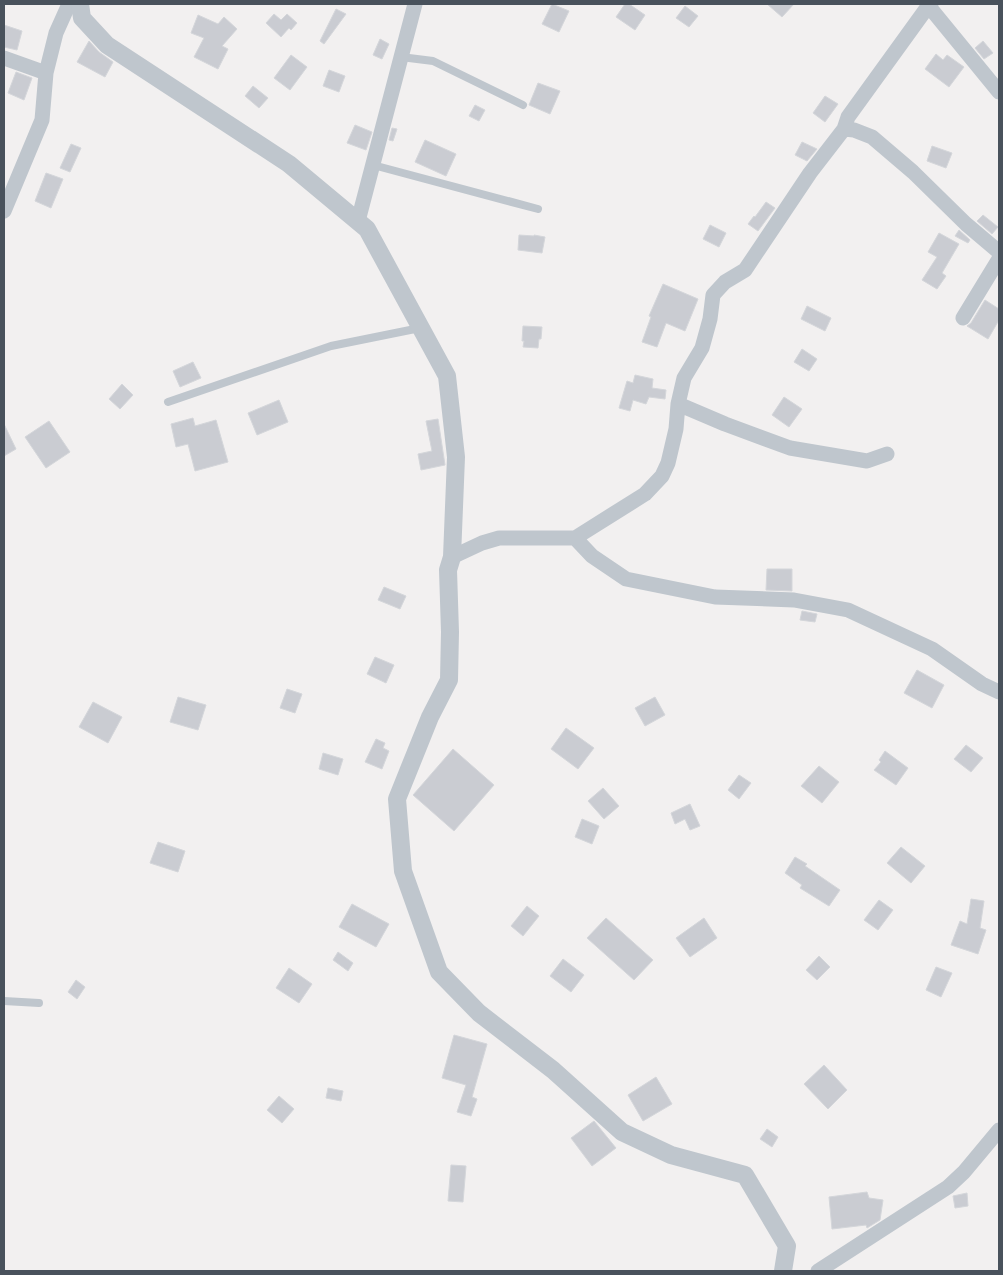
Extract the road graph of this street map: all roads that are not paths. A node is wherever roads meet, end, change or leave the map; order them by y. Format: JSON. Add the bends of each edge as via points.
{"nodes":[{"id":1,"x":69,"y":4,"type":"edge"},
{"id":2,"x":80,"y":4,"type":"edge"},
{"id":3,"x":416,"y":4,"type":"edge"},
{"id":4,"x":929,"y":4,"type":"edge"},
{"id":5,"x":401,"y":57,"type":"junction"},
{"id":6,"x":4,"y":58,"type":"edge"},
{"id":7,"x":46,"y":73,"type":"junction"},
{"id":8,"x":999,"y":92,"type":"edge"},
{"id":9,"x":523,"y":105,"type":"dead end"},
{"id":10,"x":844,"y":129,"type":"junction"},
{"id":11,"x":373,"y":165,"type":"junction"},
{"id":12,"x":538,"y":209,"type":"dead end"},
{"id":13,"x":4,"y":211,"type":"edge"},
{"id":14,"x":358,"y":221,"type":"junction"},
{"id":15,"x":999,"y":252,"type":"edge"},
{"id":16,"x":999,"y":259,"type":"edge"},
{"id":17,"x":963,"y":318,"type":"dead end"},
{"id":18,"x":422,"y":328,"type":"junction"},
{"id":19,"x":168,"y":402,"type":"dead end"},
{"id":20,"x":678,"y":404,"type":"junction"},
{"id":21,"x":887,"y":454,"type":"dead end"},
{"id":22,"x":575,"y":538,"type":"junction"},
{"id":23,"x":452,"y":557,"type":"junction"},
{"id":24,"x":999,"y":692,"type":"edge"},
{"id":25,"x":4,"y":1001,"type":"edge"},
{"id":26,"x":39,"y":1003,"type":"dead end"},
{"id":27,"x":999,"y":1130,"type":"edge"},
{"id":28,"x":783,"y":1271,"type":"edge"},
{"id":29,"x":818,"y":1271,"type":"edge"}],
"edges":[{"from":1,"to":7,"type":"street","via":[[56,33]]},
{"from":2,"to":14,"type":"street","via":[[82,18],[107,45],[288,164]]},
{"from":3,"to":5,"type":"street"},
{"from":4,"to":8,"type":"street"},
{"from":4,"to":10,"type":"street","via":[[848,116]]},
{"from":5,"to":9,"type":"lane","via":[[433,61]]},
{"from":5,"to":11,"type":"street"},
{"from":6,"to":7,"type":"street"},
{"from":7,"to":13,"type":"street","via":[[42,120]]},
{"from":10,"to":15,"type":"street","via":[[872,137]]},
{"from":10,"to":20,"type":"street","via":[[810,173],[745,270],[725,282],[713,295],[702,348],[684,378]]},
{"from":11,"to":12,"type":"lane"},
{"from":11,"to":14,"type":"street"},
{"from":14,"to":18,"type":"street","via":[[367,229]]},
{"from":16,"to":17,"type":"street"},
{"from":18,"to":19,"type":"lane","via":[[331,346]]},
{"from":18,"to":23,"type":"street","via":[[447,376],[456,457]]},
{"from":20,"to":21,"type":"street","via":[[790,448],[866,461]]},
{"from":20,"to":22,"type":"street","via":[[676,429],[662,476],[645,494]]},
{"from":22,"to":23,"type":"street","via":[[499,538]]},
{"from":22,"to":24,"type":"street","via":[[592,556],[626,579],[715,597],[794,600],[848,610],[932,649]]},
{"from":23,"to":28,"type":"street","via":[[448,570],[449,680],[430,717],[397,799],[403,871],[439,972],[479,1013],[553,1070],[622,1132],[671,1155],[745,1175],[787,1246]]},
{"from":25,"to":26,"type":"lane"},
{"from":27,"to":29,"type":"street","via":[[948,1186]]}]}
